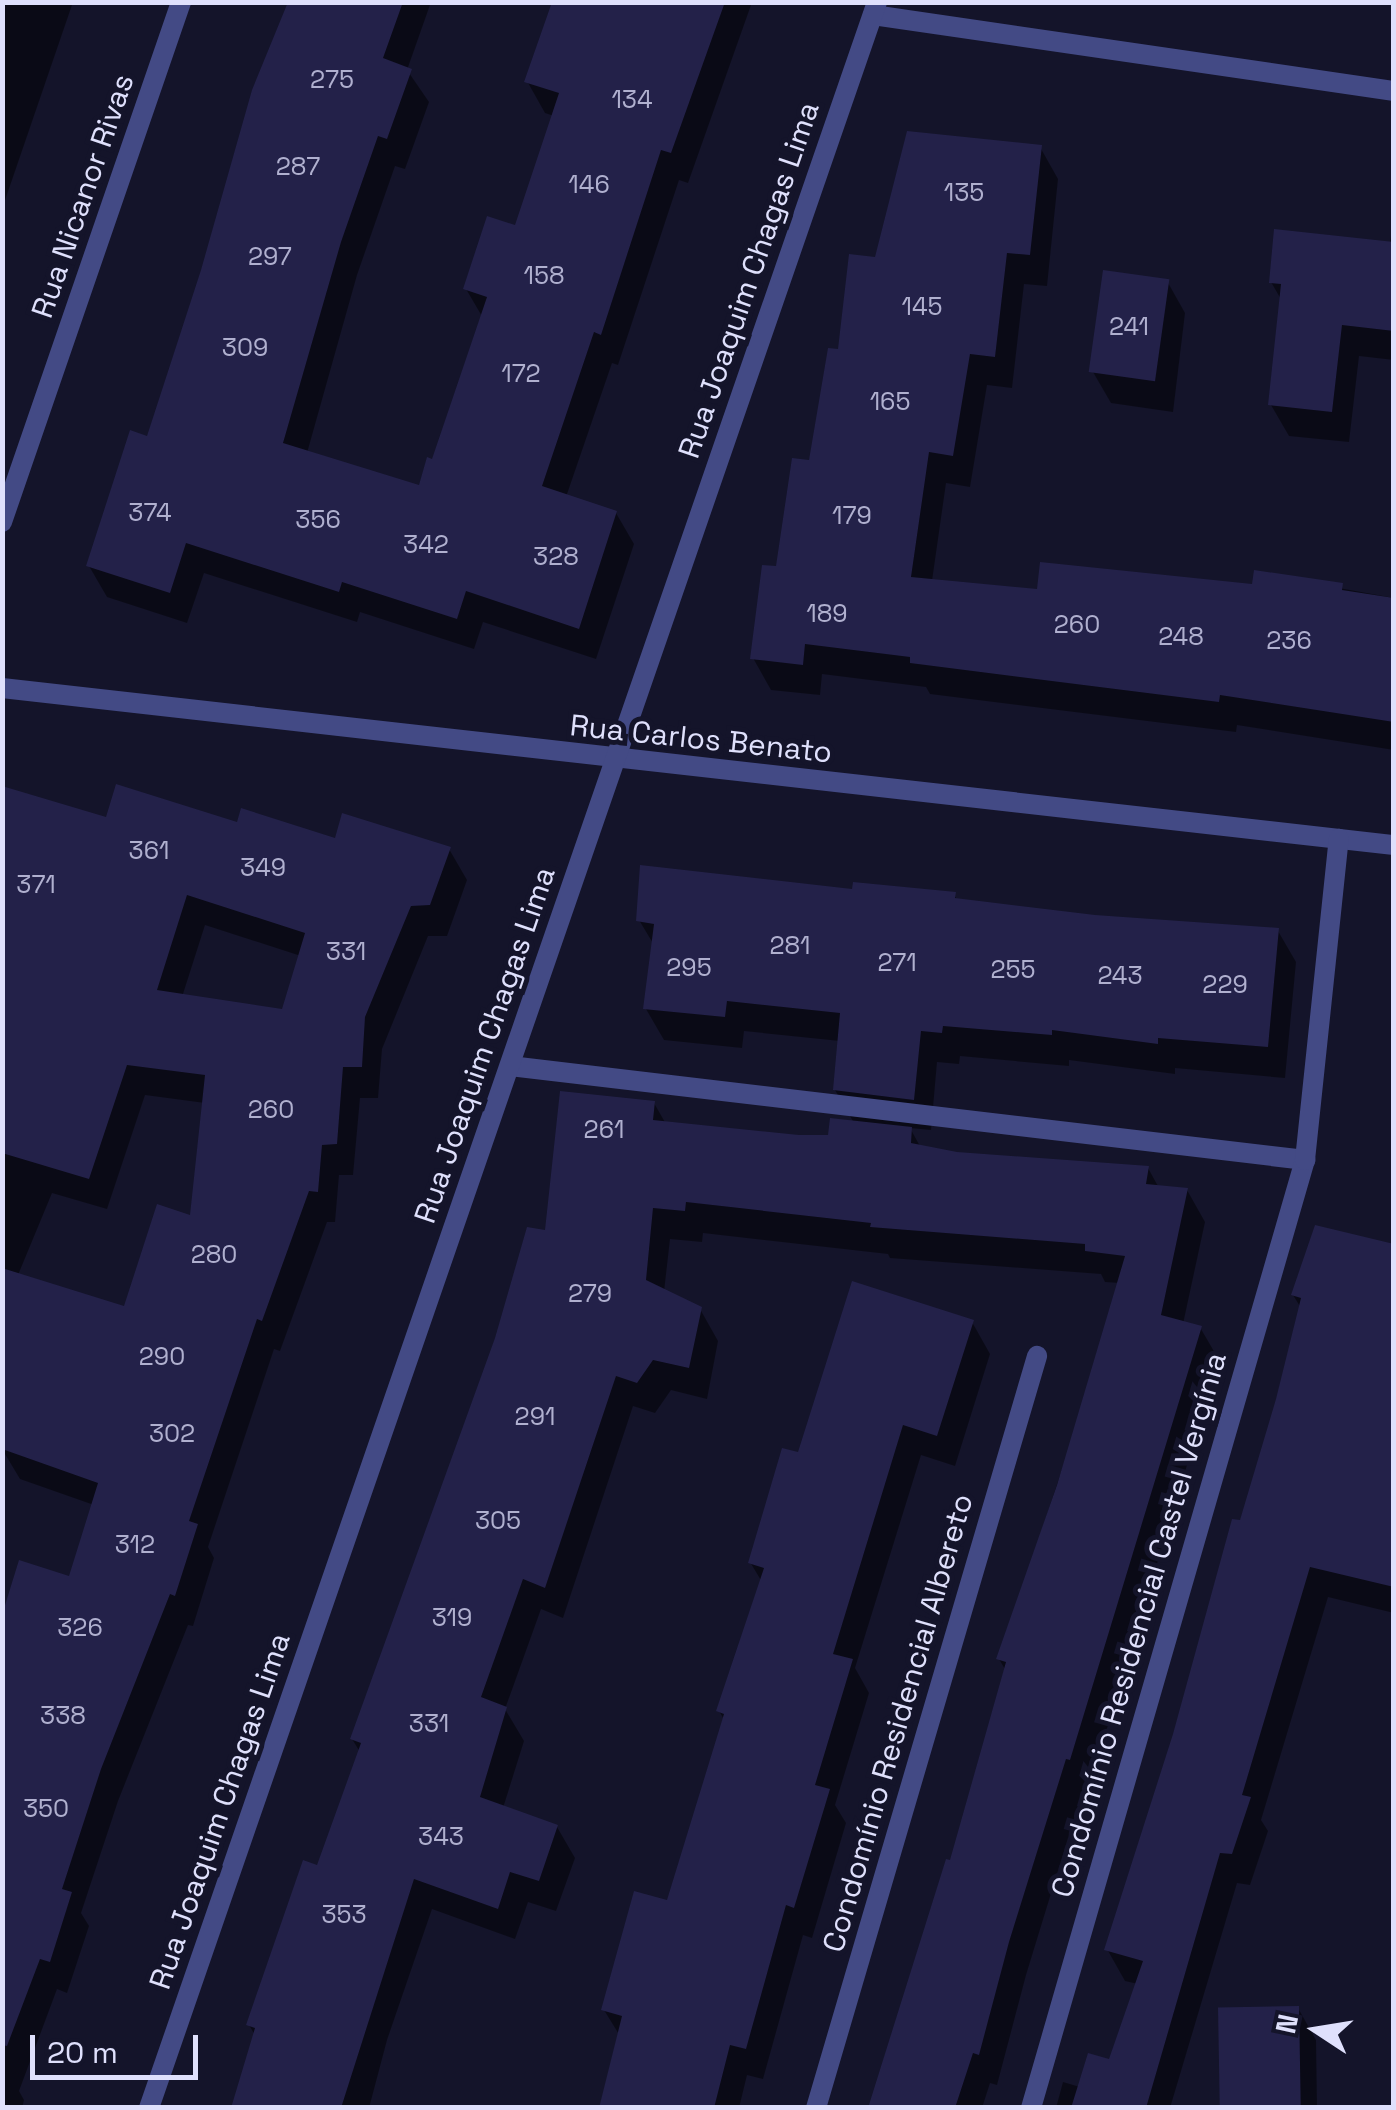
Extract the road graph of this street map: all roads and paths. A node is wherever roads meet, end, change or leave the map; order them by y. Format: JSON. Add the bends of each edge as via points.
{"nodes":[{"id":1,"x":181,"y":2,"type":"edge"},
{"id":2,"x":875,"y":9,"type":"edge"},
{"id":3,"x":1394,"y":91,"type":"edge"},
{"id":4,"x":2,"y":522,"type":"edge"},
{"id":5,"x":2,"y":688,"type":"edge"},
{"id":6,"x":615,"y":760,"type":"junction"},
{"id":7,"x":1339,"y":839,"type":"junction"},
{"id":8,"x":1394,"y":845,"type":"edge"},
{"id":9,"x":510,"y":1066,"type":"junction"},
{"id":10,"x":1305,"y":1160,"type":"junction"},
{"id":11,"x":1037,"y":1356,"type":"dead end"},
{"id":12,"x":149,"y":2108,"type":"edge"},
{"id":13,"x":816,"y":2108,"type":"edge"},
{"id":14,"x":1031,"y":2108,"type":"edge"}],
"edges":[{"from":1,"to":4,"type":"street","name":"Rua Nicanor Rivas"},
{"from":2,"to":3,"type":"street"},
{"from":2,"to":6,"type":"street","name":"Rua Joaquim Chagas Lima"},
{"from":5,"to":6,"type":"street","name":"Rua Carlos Benato"},
{"from":6,"to":7,"type":"street","name":"Rua Carlos Benato"},
{"from":6,"to":9,"type":"street","name":"Rua Joaquim Chagas Lima"},
{"from":7,"to":8,"type":"street","name":"Rua Carlos Benato"},
{"from":7,"to":10,"type":"street","name":"Condomínio Residencial Castel Vergínia"},
{"from":9,"to":10,"type":"street"},
{"from":9,"to":12,"type":"street","name":"Rua Joaquim Chagas Lima"},
{"from":10,"to":14,"type":"street","name":"Condomínio Residencial Castel Vergínia"},
{"from":11,"to":13,"type":"street","name":"Condomínio Residencial Albereto"}]}
